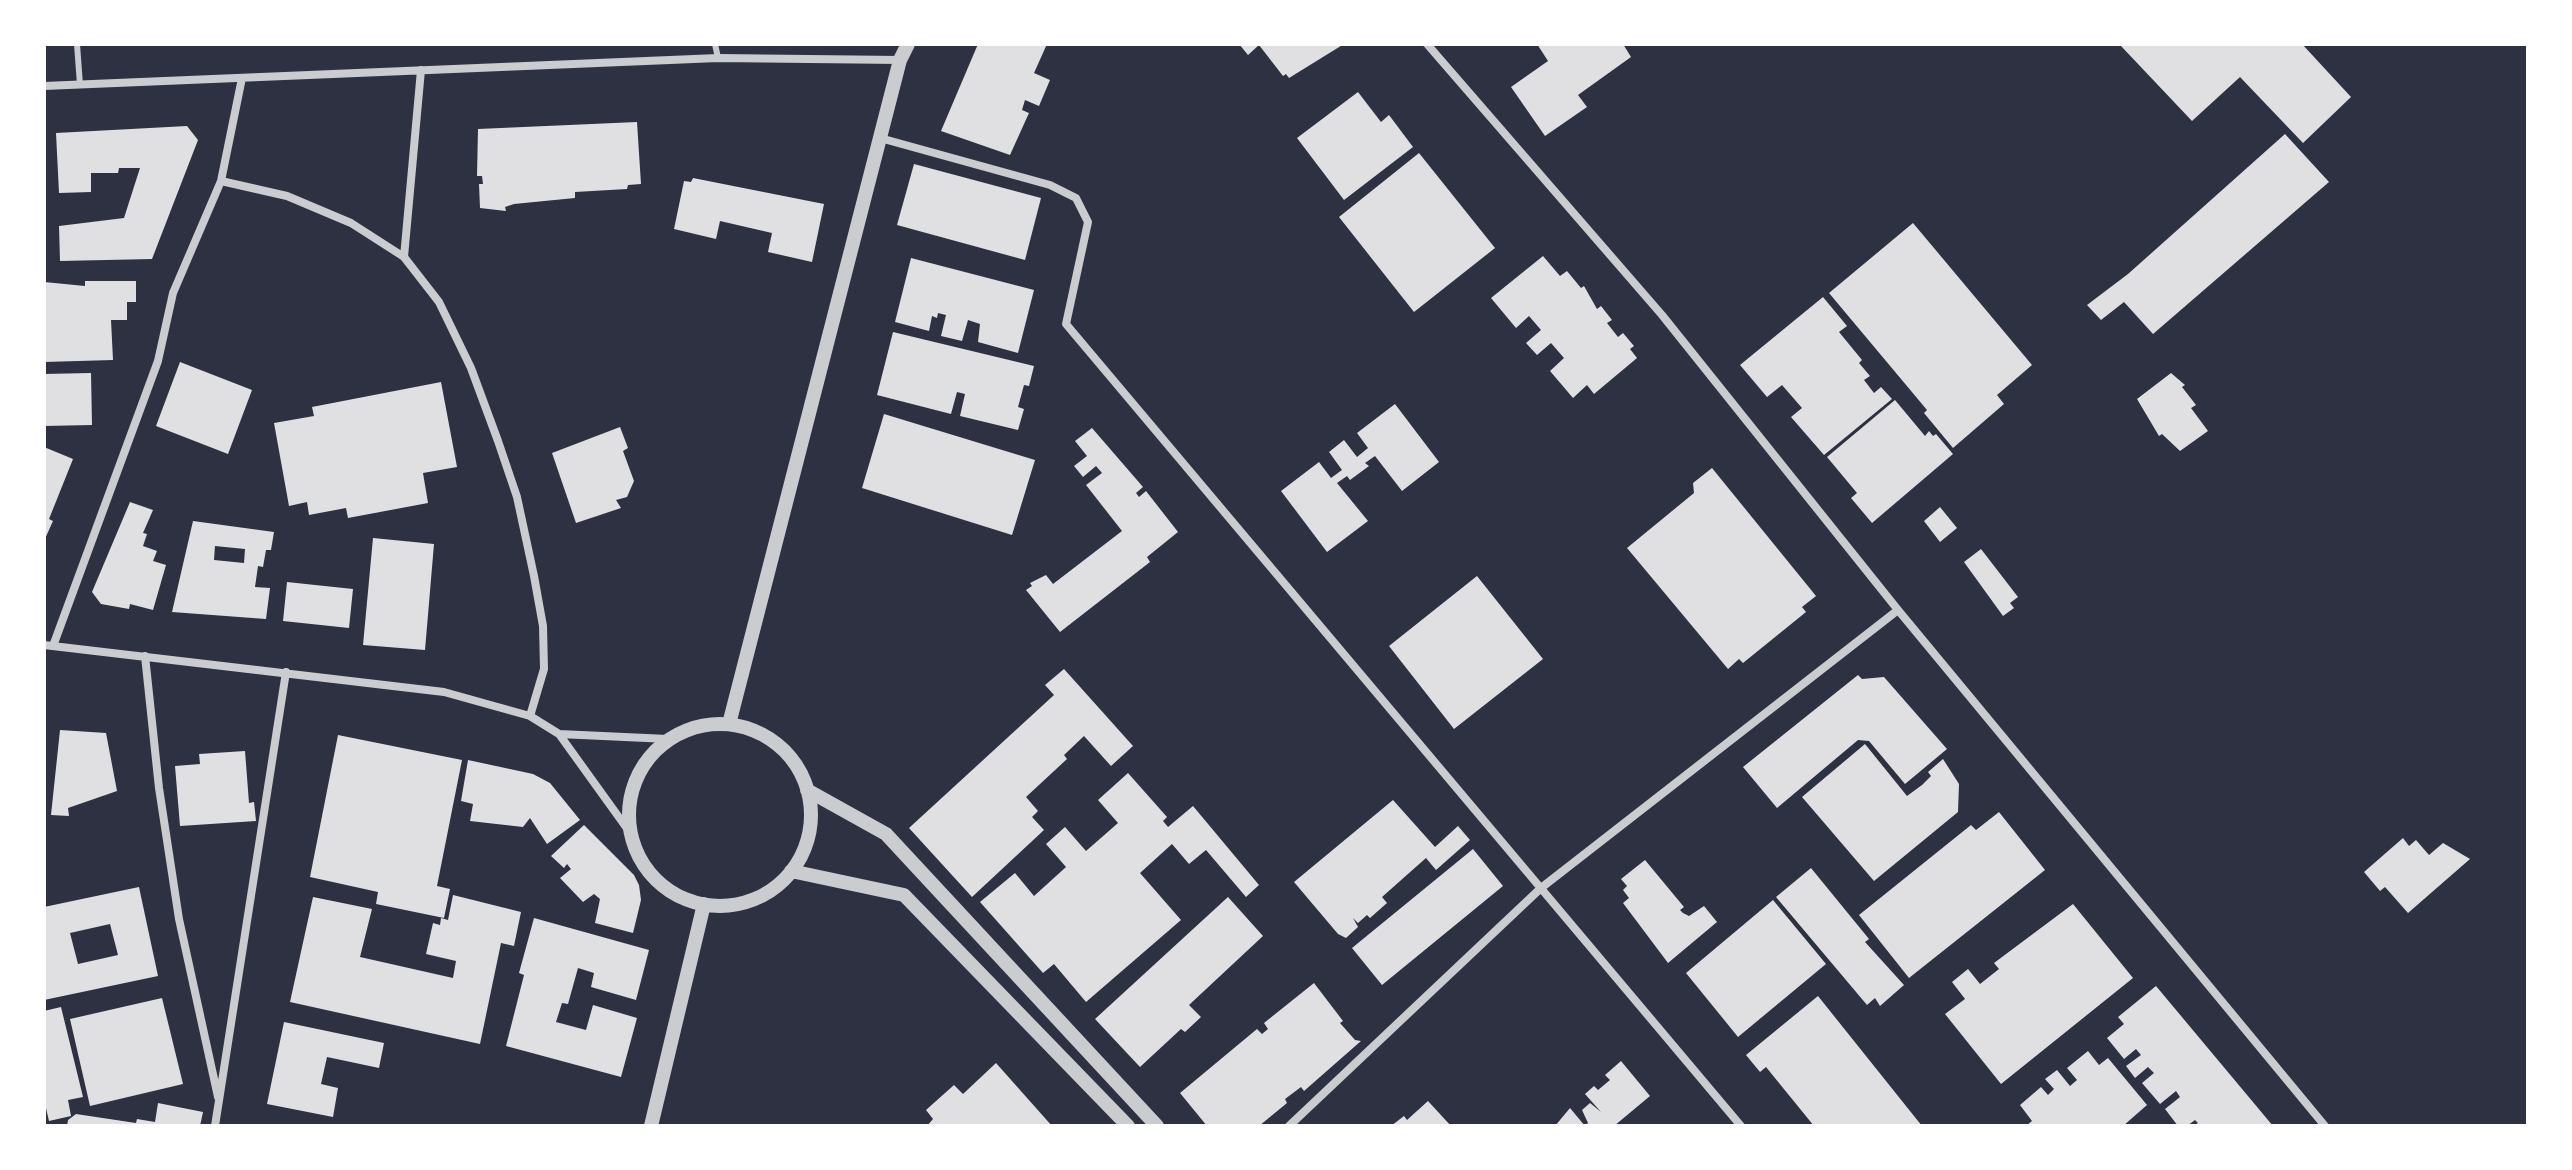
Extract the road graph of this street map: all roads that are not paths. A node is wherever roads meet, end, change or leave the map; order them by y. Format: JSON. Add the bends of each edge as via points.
{"nodes":[{"id":1,"x":77,"y":44,"type":"edge"},
{"id":2,"x":715,"y":44,"type":"edge"},
{"id":3,"x":908,"y":44,"type":"edge"},
{"id":4,"x":1427,"y":44,"type":"edge"},
{"id":5,"x":718,"y":58,"type":"junction"},
{"id":6,"x":900,"y":60,"type":"junction"},
{"id":7,"x":421,"y":70,"type":"junction"},
{"id":8,"x":242,"y":78,"type":"junction"},
{"id":9,"x":80,"y":85,"type":"junction"},
{"id":10,"x":44,"y":86,"type":"edge"},
{"id":11,"x":880,"y":138,"type":"junction"},
{"id":12,"x":221,"y":181,"type":"junction"},
{"id":13,"x":404,"y":257,"type":"junction"},
{"id":14,"x":1898,"y":610,"type":"junction"},
{"id":15,"x":48,"y":646,"type":"edge"},
{"id":16,"x":145,"y":656,"type":"junction"},
{"id":17,"x":286,"y":672,"type":"junction"},
{"id":18,"x":530,"y":716,"type":"junction"},
{"id":19,"x":729,"y":724,"type":"junction"},
{"id":20,"x":559,"y":734,"type":"junction"},
{"id":21,"x":668,"y":739,"type":"junction"},
{"id":22,"x":807,"y":790,"type":"junction"},
{"id":23,"x":631,"y":834,"type":"junction"},
{"id":24,"x":791,"y":871,"type":"junction"},
{"id":25,"x":1541,"y":888,"type":"junction"},
{"id":26,"x":704,"y":904,"type":"junction"},
{"id":27,"x":219,"y":1101,"type":"junction"},
{"id":28,"x":215,"y":1126,"type":"edge"},
{"id":29,"x":651,"y":1126,"type":"edge"},
{"id":30,"x":1128,"y":1126,"type":"edge"},
{"id":31,"x":1157,"y":1126,"type":"edge"},
{"id":32,"x":1289,"y":1126,"type":"edge"},
{"id":33,"x":1741,"y":1126,"type":"edge"},
{"id":34,"x":2325,"y":1126,"type":"edge"}],
"edges":[{"from":1,"to":9,"type":"lane"},
{"from":2,"to":5,"type":"lane"},
{"from":3,"to":6,"type":"street"},
{"from":4,"to":14,"type":"street","via":[[1662,315]]},
{"from":5,"to":6,"type":"street"},
{"from":5,"to":7,"type":"street"},
{"from":6,"to":11,"type":"street"},
{"from":7,"to":8,"type":"street"},
{"from":7,"to":13,"type":"street"},
{"from":8,"to":9,"type":"street"},
{"from":8,"to":12,"type":"street"},
{"from":9,"to":10,"type":"street"},
{"from":11,"to":19,"type":"street"},
{"from":11,"to":25,"type":"street","via":[[1050,185],[1076,198],[1088,222],[1066,324]]},
{"from":12,"to":13,"type":"street","via":[[287,196],[351,223]]},
{"from":12,"to":15,"type":"street","via":[[173,293],[158,361]]},
{"from":13,"to":18,"type":"street","via":[[439,302],[458,342],[517,497],[543,626],[544,669]]},
{"from":14,"to":25,"type":"street"},
{"from":14,"to":34,"type":"street"},
{"from":15,"to":16,"type":"street"},
{"from":16,"to":17,"type":"street"},
{"from":16,"to":27,"type":"street","via":[[179,919]]},
{"from":17,"to":18,"type":"street","via":[[444,692]]},
{"from":17,"to":27,"type":"street"},
{"from":18,"to":20,"type":"street"},
{"from":19,"to":21,"type":"street","via":[[697,726]]},
{"from":19,"to":22,"type":"street","via":[[778,745]]},
{"from":20,"to":21,"type":"street"},
{"from":20,"to":23,"type":"street"},
{"from":21,"to":23,"type":"street","via":[[635,781]]},
{"from":22,"to":24,"type":"street","via":[[809,832]]},
{"from":22,"to":31,"type":"street","via":[[886,834]]},
{"from":23,"to":26,"type":"street","via":[[657,880]]},
{"from":24,"to":26,"type":"street","via":[[771,890],[746,902]]},
{"from":24,"to":30,"type":"street","via":[[904,895]]},
{"from":25,"to":32,"type":"street"},
{"from":25,"to":33,"type":"street"},
{"from":26,"to":29,"type":"street"},
{"from":27,"to":28,"type":"street"}]}
